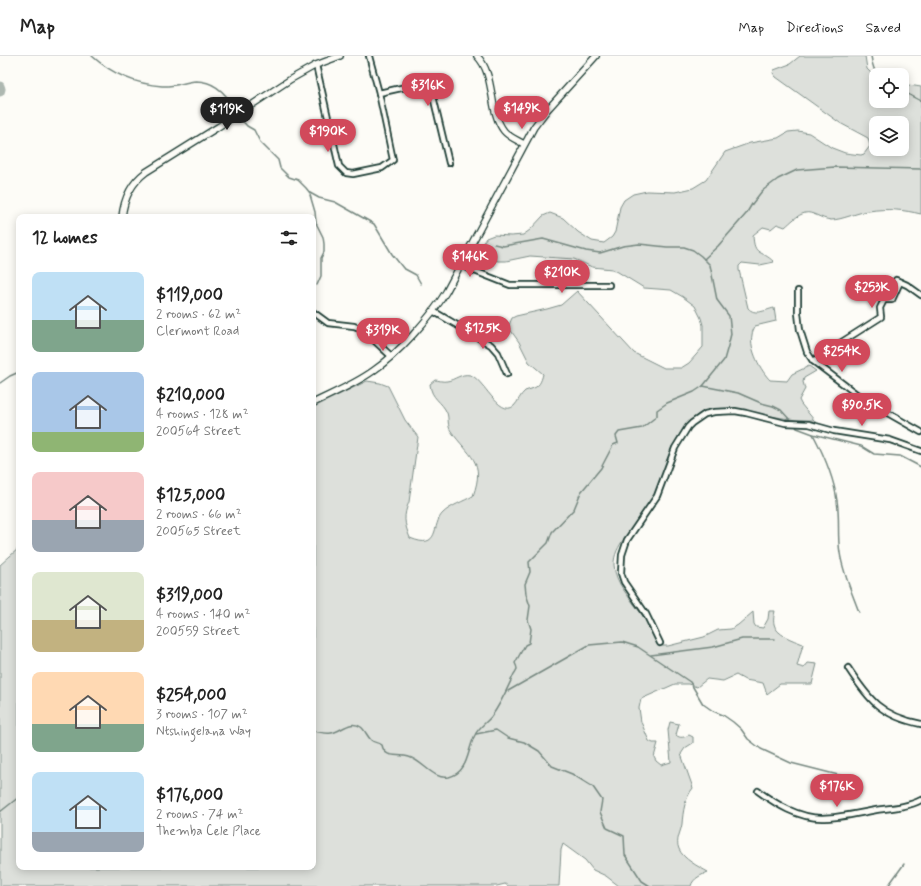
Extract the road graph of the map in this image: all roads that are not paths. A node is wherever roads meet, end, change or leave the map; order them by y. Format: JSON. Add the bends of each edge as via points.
{"nodes":[{"id":1,"x":340,"y":56,"type":"edge"},
{"id":2,"x":369,"y":56,"type":"edge"},
{"id":3,"x":477,"y":56,"type":"edge"},
{"id":4,"x":596,"y":56,"type":"edge"},
{"id":5,"x":316,"y":65,"type":"junction"},
{"id":6,"x":379,"y":93,"type":"junction"},
{"id":7,"x":524,"y":144,"type":"junction"},
{"id":8,"x":449,"y":163,"type":"dead end"},
{"id":9,"x":123,"y":214,"type":"edge"},
{"id":10,"x":460,"y":264,"type":"junction"},
{"id":11,"x":609,"y":286,"type":"dead end"},
{"id":12,"x":798,"y":290,"type":"dead end"},
{"id":13,"x":921,"y":295,"type":"edge"},
{"id":14,"x":433,"y":311,"type":"junction"},
{"id":15,"x":316,"y":314,"type":"edge"},
{"id":16,"x":391,"y":356,"type":"junction"},
{"id":17,"x":813,"y":361,"type":"junction"},
{"id":18,"x":507,"y":374,"type":"dead end"},
{"id":19,"x":316,"y":401,"type":"edge"},
{"id":20,"x":921,"y":432,"type":"edge"},
{"id":21,"x":921,"y":451,"type":"edge"},
{"id":22,"x":660,"y":643,"type":"dead end"},
{"id":23,"x":848,"y":668,"type":"dead end"},
{"id":24,"x":921,"y":724,"type":"edge"},
{"id":25,"x":758,"y":791,"type":"dead end"},
{"id":26,"x":921,"y":800,"type":"edge"}],
"edges":[{"from":1,"to":5,"type":"street"},
{"from":2,"to":6,"type":"street"},
{"from":3,"to":7,"type":"street","via":[[486,69],[499,123],[507,134]]},
{"from":4,"to":7,"type":"street","via":[[547,110]]},
{"from":5,"to":6,"type":"street","via":[[339,166],[346,173],[382,168],[392,160]]},
{"from":5,"to":9,"type":"street","via":[[141,175],[130,188]]},
{"from":6,"to":8,"type":"street","via":[[419,84],[429,87]]},
{"from":7,"to":10,"type":"street"},
{"from":10,"to":11,"type":"street","via":[[510,285]]},
{"from":10,"to":14,"type":"street"},
{"from":12,"to":17,"type":"street","via":[[800,330],[807,352]]},
{"from":13,"to":17,"type":"street","via":[[898,281],[892,300],[884,300],[881,305],[881,317]]},
{"from":14,"to":16,"type":"street"},
{"from":14,"to":18,"type":"street","via":[[491,345],[498,353]]},
{"from":15,"to":16,"type":"street","via":[[328,322],[362,329]]},
{"from":16,"to":19,"type":"street","via":[[373,372]]},
{"from":17,"to":20,"type":"street","via":[[863,399]]},
{"from":21,"to":22,"type":"street","via":[[890,440],[834,431],[820,426],[789,424],[746,413],[714,412],[705,414],[692,423],[674,448],[657,496],[627,540],[622,555],[624,582],[646,614]]},
{"from":23,"to":24,"type":"street","via":[[873,702],[890,715]]},
{"from":25,"to":26,"type":"street","via":[[777,804],[805,816],[822,818],[904,806]]}]}
